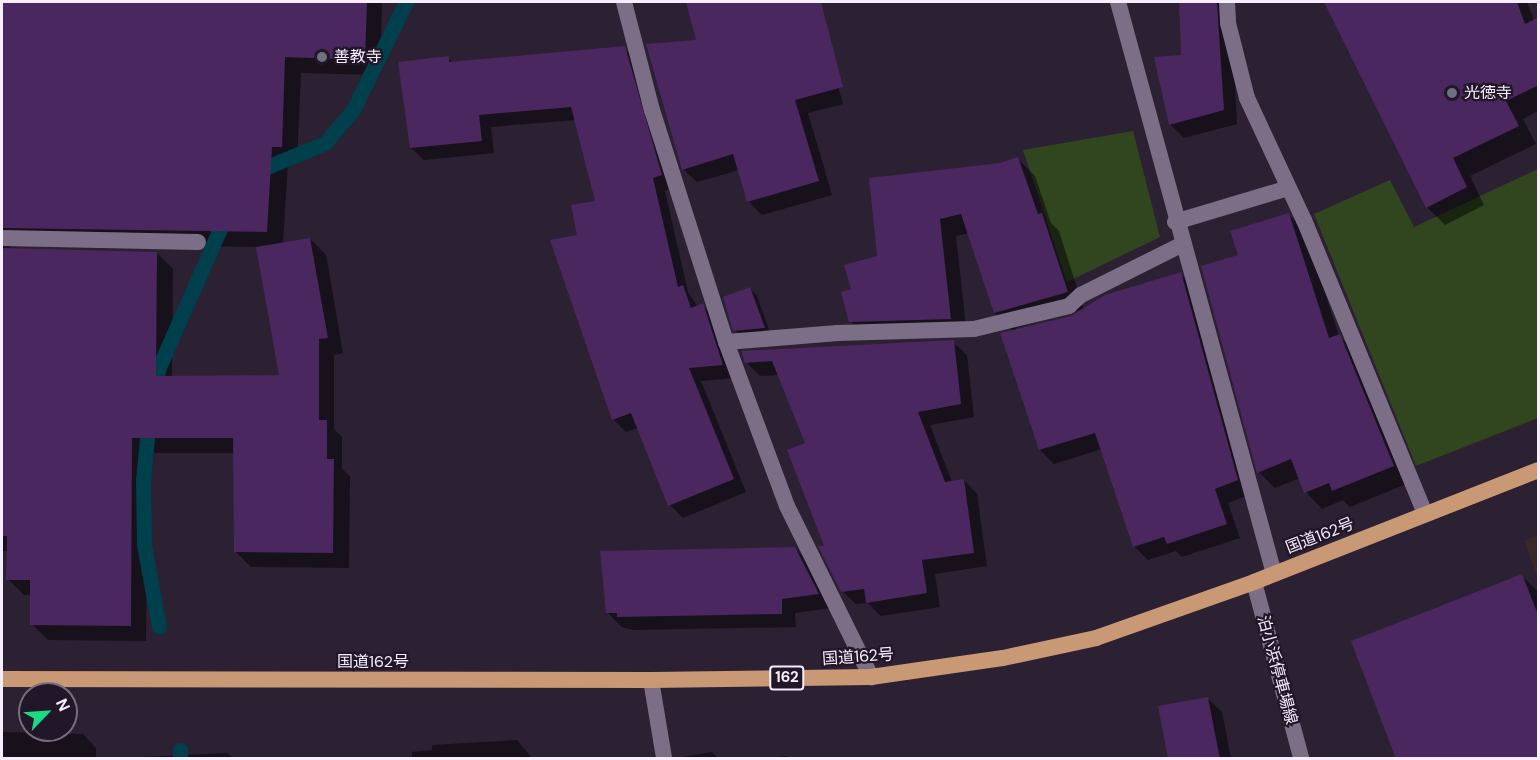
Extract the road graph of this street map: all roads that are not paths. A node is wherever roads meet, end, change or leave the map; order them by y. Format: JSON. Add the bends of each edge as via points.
{"nodes":[{"id":1,"x":624,"y":2,"type":"edge"},
{"id":2,"x":1118,"y":2,"type":"edge"},
{"id":3,"x":1227,"y":2,"type":"edge"},
{"id":4,"x":1288,"y":188,"type":"junction"},
{"id":5,"x":1175,"y":222,"type":"junction"},
{"id":6,"x":2,"y":238,"type":"edge"},
{"id":7,"x":198,"y":242,"type":"dead end"},
{"id":8,"x":1181,"y":245,"type":"junction"},
{"id":9,"x":726,"y":342,"type":"junction"},
{"id":10,"x":1539,"y":470,"type":"edge"},
{"id":11,"x":1425,"y":514,"type":"junction"},
{"id":12,"x":1274,"y":574,"type":"junction"},
{"id":13,"x":1254,"y":582,"type":"junction"},
{"id":14,"x":871,"y":677,"type":"junction"},
{"id":15,"x":2,"y":679,"type":"edge"},
{"id":16,"x":651,"y":680,"type":"junction"},
{"id":17,"x":664,"y":759,"type":"edge"},
{"id":18,"x":1300,"y":759,"type":"edge"}],
"edges":[{"from":1,"to":9,"type":"street","via":[[652,110]]},
{"from":2,"to":5,"type":"street"},
{"from":3,"to":4,"type":"street","via":[[1228,23],[1246,98]]},
{"from":4,"to":5,"type":"street"},
{"from":4,"to":11,"type":"street"},
{"from":5,"to":8,"type":"street"},
{"from":6,"to":7,"type":"street"},
{"from":8,"to":9,"type":"street","via":[[1081,295],[1069,306],[974,329],[838,333]]},
{"from":8,"to":12,"type":"street"},
{"from":9,"to":14,"type":"street","via":[[787,506]]},
{"from":10,"to":11,"type":"highway","name":"国道162号","number":"162"},
{"from":11,"to":12,"type":"highway","name":"国道162号","number":"162"},
{"from":12,"to":13,"type":"highway","name":"国道162号","number":"162"},
{"from":13,"to":14,"type":"highway","name":"国道162号","number":"162","via":[[1096,638],[1003,658]]},
{"from":13,"to":18,"type":"street","name":"泊小浜停車場線"},
{"from":14,"to":16,"type":"highway","name":"国道162号","number":"162"},
{"from":15,"to":16,"type":"highway","name":"国道162号","number":"162"},
{"from":16,"to":17,"type":"street"}]}
